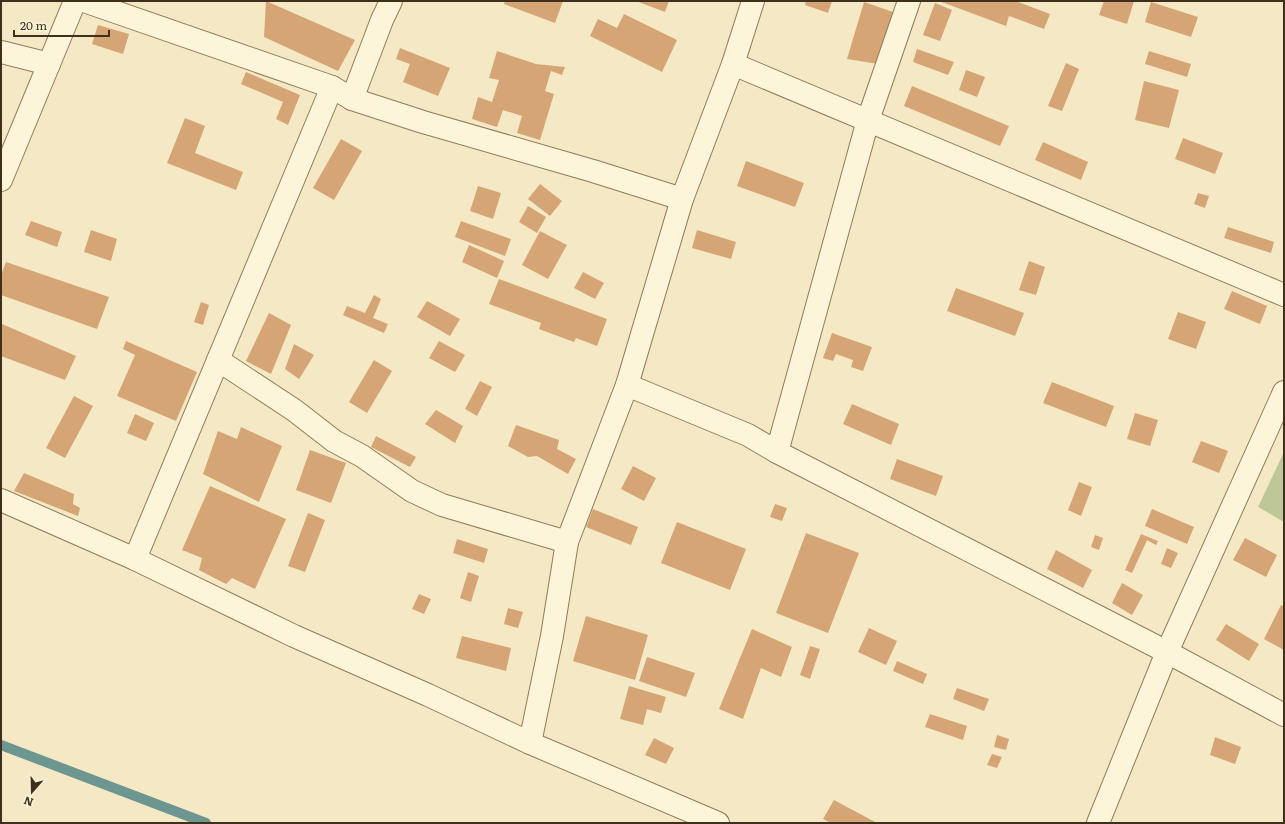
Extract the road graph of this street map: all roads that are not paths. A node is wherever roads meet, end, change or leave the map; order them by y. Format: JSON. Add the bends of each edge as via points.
{"nodes":[{"id":1,"x":75,"y":1,"type":"edge"},
{"id":2,"x":84,"y":1,"type":"edge"},
{"id":3,"x":391,"y":1,"type":"edge"},
{"id":4,"x":752,"y":1,"type":"edge"},
{"id":5,"x":909,"y":1,"type":"edge"},
{"id":6,"x":1,"y":52,"type":"edge"},
{"id":7,"x":49,"y":64,"type":"junction"},
{"id":8,"x":733,"y":64,"type":"junction"},
{"id":9,"x":332,"y":87,"type":"junction"},
{"id":10,"x":352,"y":99,"type":"junction"},
{"id":11,"x":868,"y":120,"type":"junction"},
{"id":12,"x":1,"y":180,"type":"edge"},
{"id":13,"x":682,"y":199,"type":"junction"},
{"id":14,"x":1284,"y":295,"type":"edge"},
{"id":15,"x":218,"y":360,"type":"junction"},
{"id":16,"x":627,"y":385,"type":"junction"},
{"id":17,"x":1284,"y":392,"type":"edge"},
{"id":18,"x":777,"y":452,"type":"junction"},
{"id":19,"x":1,"y":500,"type":"edge"},
{"id":20,"x":567,"y":542,"type":"junction"},
{"id":21,"x":135,"y":559,"type":"junction"},
{"id":22,"x":1167,"y":652,"type":"junction"},
{"id":23,"x":1284,"y":715,"type":"edge"},
{"id":24,"x":530,"y":743,"type":"junction"},
{"id":25,"x":718,"y":823,"type":"edge"},
{"id":26,"x":1098,"y":823,"type":"edge"}],
"edges":[{"from":1,"to":7,"type":"street"},
{"from":2,"to":9,"type":"street"},
{"from":3,"to":10,"type":"street"},
{"from":4,"to":8,"type":"street"},
{"from":5,"to":11,"type":"street"},
{"from":6,"to":7,"type":"street"},
{"from":7,"to":12,"type":"street"},
{"from":8,"to":11,"type":"street"},
{"from":8,"to":13,"type":"street"},
{"from":9,"to":10,"type":"street"},
{"from":9,"to":15,"type":"street"},
{"from":10,"to":13,"type":"street"},
{"from":11,"to":14,"type":"street"},
{"from":11,"to":18,"type":"street"},
{"from":13,"to":16,"type":"street"},
{"from":15,"to":20,"type":"street","via":[[294,410],[334,441],[362,456],[412,491],[442,505]]},
{"from":15,"to":21,"type":"street"},
{"from":16,"to":18,"type":"street","via":[[748,434]]},
{"from":16,"to":20,"type":"street"},
{"from":17,"to":22,"type":"street"},
{"from":18,"to":22,"type":"street"},
{"from":19,"to":21,"type":"street"},
{"from":20,"to":24,"type":"street","via":[[552,636]]},
{"from":21,"to":24,"type":"street","via":[[294,636]]},
{"from":22,"to":23,"type":"street"},
{"from":22,"to":26,"type":"street"},
{"from":24,"to":25,"type":"street"}]}
